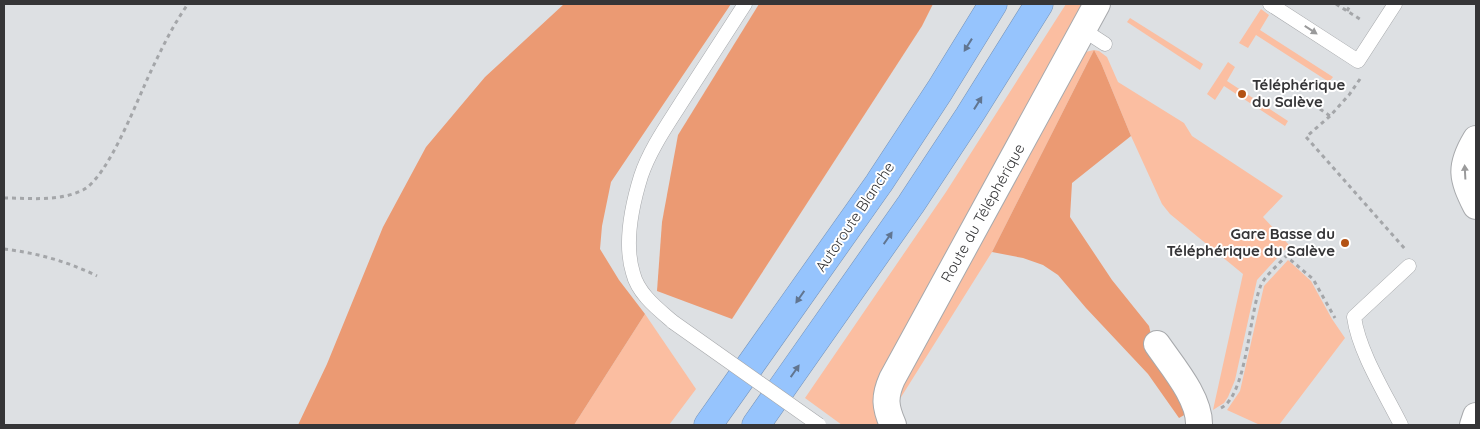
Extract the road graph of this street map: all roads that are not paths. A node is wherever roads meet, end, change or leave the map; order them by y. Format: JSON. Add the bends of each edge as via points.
{"nodes":[{"id":1,"x":745,"y":4,"type":"edge"},
{"id":2,"x":993,"y":4,"type":"edge"},
{"id":3,"x":1039,"y":4,"type":"edge"},
{"id":4,"x":1097,"y":4,"type":"edge"},
{"id":5,"x":1270,"y":4,"type":"edge"},
{"id":6,"x":1395,"y":4,"type":"edge"},
{"id":7,"x":1082,"y":29,"type":"junction"},
{"id":8,"x":1105,"y":44,"type":"dead end"},
{"id":9,"x":1476,"y":139,"type":"edge"},
{"id":10,"x":1476,"y":206,"type":"edge"},
{"id":11,"x":1409,"y":266,"type":"road end"},
{"id":12,"x":1157,"y":344,"type":"dead end"},
{"id":13,"x":1476,"y":416,"type":"edge"},
{"id":14,"x":1199,"y":420,"type":"edge"},
{"id":15,"x":708,"y":425,"type":"edge"},
{"id":16,"x":756,"y":425,"type":"edge"},
{"id":17,"x":819,"y":425,"type":"edge"},
{"id":18,"x":893,"y":425,"type":"edge"},
{"id":19,"x":1401,"y":425,"type":"edge"},
{"id":20,"x":1473,"y":425,"type":"edge"}],
"edges":[{"from":1,"to":17,"type":"lane","bridge":true,"via":[[654,149],[642,175],[635,203],[629,254],[633,275],[653,304],[673,322]]},
{"from":2,"to":15,"type":"highway","name":"Autoroute Blanche","one_way":true,"via":[[879,183]]},
{"from":16,"to":3,"type":"highway","one_way":true,"via":[[911,204]]},
{"from":4,"to":7,"type":"street","name":"Route du Téléphérique"},
{"from":5,"to":6,"type":"lane","one_way":true,"via":[[1358,61]]},
{"from":7,"to":8,"type":"lane"},
{"from":7,"to":18,"type":"street","name":"Route du Téléphérique","via":[[892,379],[886,392],[886,402]]},
{"from":10,"to":9,"type":"street","one_way":true,"via":[[1465,180],[1464,166]]},
{"from":11,"to":19,"type":"lane","via":[[1354,317],[1364,350]]},
{"from":12,"to":14,"type":"street","via":[[1192,398]]},
{"from":13,"to":20,"type":"street"}]}
